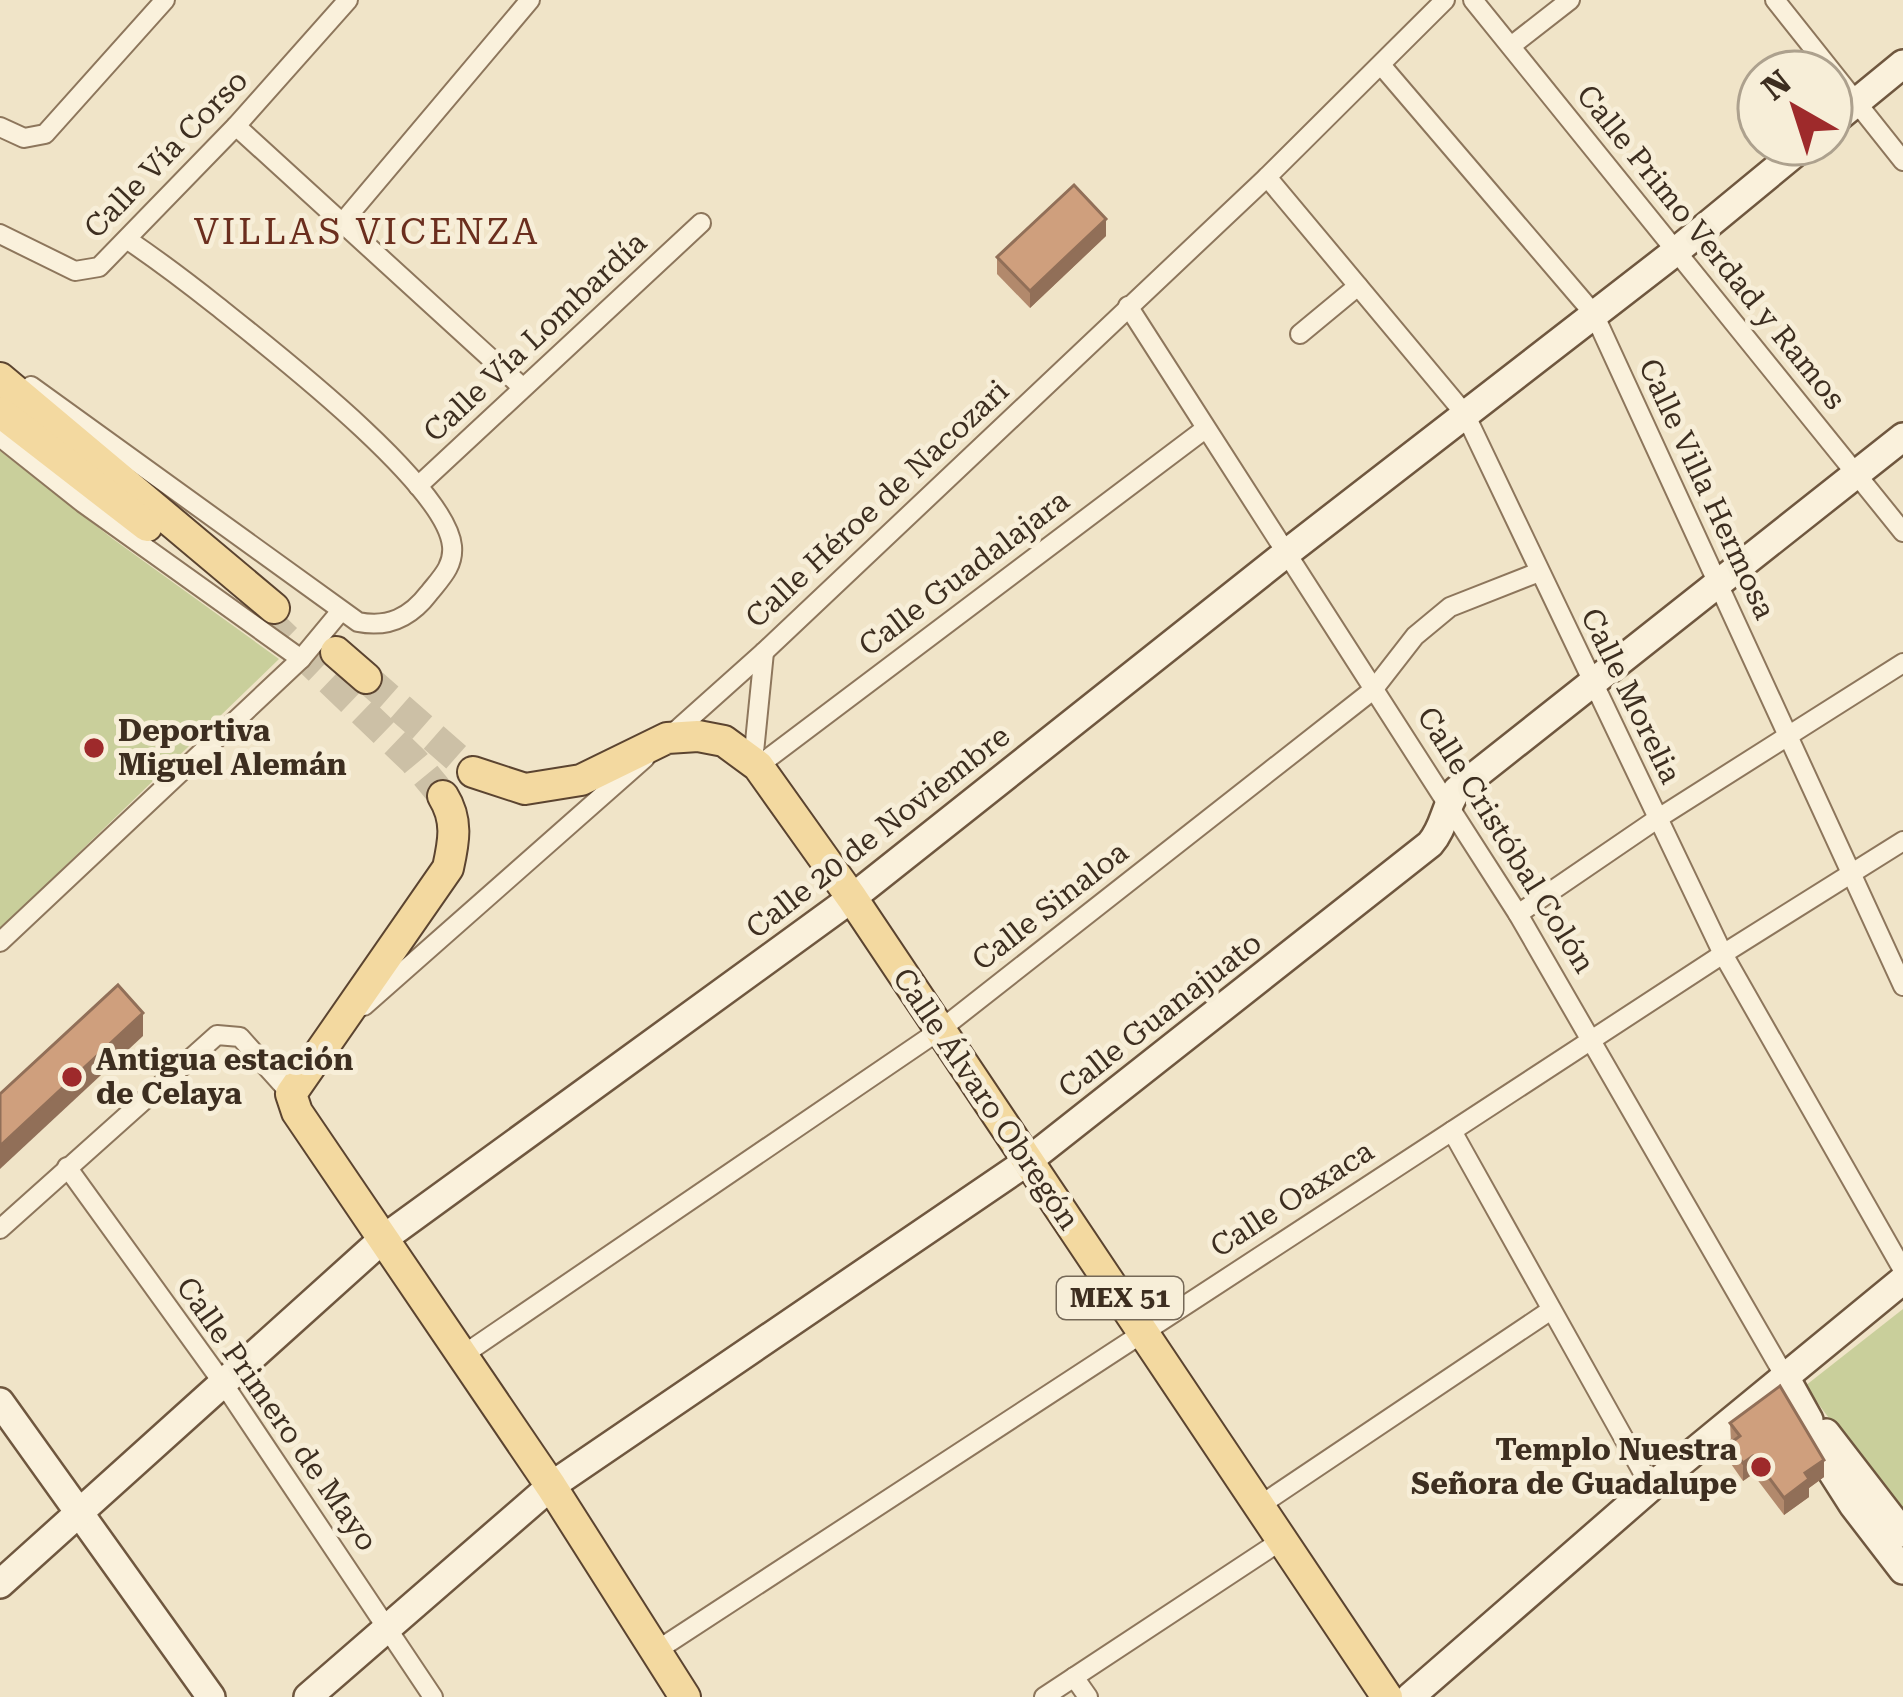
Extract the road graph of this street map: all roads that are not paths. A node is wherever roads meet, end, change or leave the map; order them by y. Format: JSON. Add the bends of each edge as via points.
{"nodes":[{"id":1,"x":165,"y":0,"type":"edge"},
{"id":2,"x":348,"y":0,"type":"edge"},
{"id":3,"x":530,"y":0,"type":"edge"},
{"id":4,"x":1445,"y":0,"type":"edge"},
{"id":5,"x":1473,"y":0,"type":"edge"},
{"id":6,"x":1570,"y":0,"type":"edge"},
{"id":7,"x":1775,"y":0,"type":"edge"},
{"id":8,"x":1511,"y":46,"type":"junction"},
{"id":9,"x":1903,"y":64,"type":"edge"},
{"id":10,"x":1381,"y":65,"type":"junction"},
{"id":11,"x":1856,"y":103,"type":"junction"},
{"id":12,"x":236,"y":126,"type":"junction"},
{"id":13,"x":0,"y":127,"type":"edge"},
{"id":14,"x":1903,"y":161,"type":"edge"},
{"id":15,"x":1777,"y":168,"type":"edge"},
{"id":16,"x":1267,"y":177,"type":"junction"},
{"id":17,"x":342,"y":223,"type":"junction"},
{"id":18,"x":701,"y":223,"type":"dead end"},
{"id":19,"x":0,"y":233,"type":"edge"},
{"id":20,"x":128,"y":240,"type":"junction"},
{"id":21,"x":1676,"y":252,"type":"junction"},
{"id":22,"x":1358,"y":286,"type":"junction"},
{"id":23,"x":1128,"y":306,"type":"junction"},
{"id":24,"x":1594,"y":314,"type":"junction"},
{"id":25,"x":1300,"y":334,"type":"dead end"},
{"id":26,"x":0,"y":366,"type":"edge"},
{"id":27,"x":0,"y":378,"type":"edge"},
{"id":28,"x":522,"y":387,"type":"junction"},
{"id":29,"x":0,"y":412,"type":"edge"},
{"id":30,"x":1465,"y":414,"type":"junction"},
{"id":31,"x":1205,"y":429,"type":"junction"},
{"id":32,"x":1903,"y":436,"type":"edge"},
{"id":33,"x":0,"y":437,"type":"edge"},
{"id":34,"x":1856,"y":475,"type":"junction"},
{"id":35,"x":418,"y":486,"type":"junction"},
{"id":36,"x":1903,"y":532,"type":"edge"},
{"id":37,"x":1284,"y":555,"type":"junction"},
{"id":38,"x":1539,"y":572,"type":"junction"},
{"id":39,"x":1717,"y":586,"type":"junction"},
{"id":40,"x":340,"y":611,"type":"junction"},
{"id":41,"x":336,"y":652,"type":"dead end"},
{"id":42,"x":764,"y":652,"type":"junction"},
{"id":43,"x":301,"y":659,"type":"junction"},
{"id":44,"x":1903,"y":663,"type":"edge"},
{"id":45,"x":366,"y":678,"type":"tunnel mouth"},
{"id":46,"x":1593,"y":686,"type":"junction"},
{"id":47,"x":1372,"y":690,"type":"junction"},
{"id":48,"x":1788,"y":736,"type":"junction"},
{"id":49,"x":667,"y":738,"type":"junction"},
{"id":50,"x":756,"y":764,"type":"junction"},
{"id":51,"x":472,"y":772,"type":"tunnel mouth"},
{"id":52,"x":443,"y":796,"type":"tunnel mouth"},
{"id":53,"x":1447,"y":804,"type":"junction"},
{"id":54,"x":1657,"y":819,"type":"junction"},
{"id":55,"x":1903,"y":841,"type":"edge"},
{"id":56,"x":1851,"y":874,"type":"junction"},
{"id":57,"x":852,"y":898,"type":"junction"},
{"id":58,"x":1518,"y":914,"type":"junction"},
{"id":59,"x":0,"y":942,"type":"edge"},
{"id":60,"x":1723,"y":954,"type":"junction"},
{"id":61,"x":1903,"y":986,"type":"edge"},
{"id":62,"x":940,"y":1030,"type":"junction"},
{"id":63,"x":333,"y":1034,"type":"junction"},
{"id":64,"x":1591,"y":1040,"type":"junction"},
{"id":65,"x":291,"y":1094,"type":"junction"},
{"id":66,"x":1452,"y":1131,"type":"junction"},
{"id":67,"x":1028,"y":1161,"type":"junction"},
{"id":68,"x":67,"y":1167,"type":"junction"},
{"id":69,"x":0,"y":1229,"type":"edge"},
{"id":70,"x":383,"y":1239,"type":"junction"},
{"id":71,"x":1903,"y":1270,"type":"edge"},
{"id":72,"x":1903,"y":1280,"type":"edge"},
{"id":73,"x":1551,"y":1310,"type":"junction"},
{"id":74,"x":1143,"y":1333,"type":"junction"},
{"id":75,"x":463,"y":1355,"type":"junction"},
{"id":76,"x":1784,"y":1376,"type":"junction"},
{"id":77,"x":223,"y":1383,"type":"junction"},
{"id":78,"x":0,"y":1402,"type":"edge"},
{"id":79,"x":1809,"y":1420,"type":"junction"},
{"id":80,"x":551,"y":1486,"type":"junction"},
{"id":81,"x":1651,"y":1486,"type":"junction"},
{"id":82,"x":1258,"y":1506,"type":"junction"},
{"id":83,"x":80,"y":1513,"type":"junction"},
{"id":84,"x":1903,"y":1533,"type":"edge"},
{"id":85,"x":1282,"y":1540,"type":"junction"},
{"id":86,"x":1903,"y":1570,"type":"edge"},
{"id":87,"x":0,"y":1584,"type":"edge"},
{"id":88,"x":388,"y":1629,"type":"junction"},
{"id":89,"x":656,"y":1651,"type":"junction"},
{"id":90,"x":1074,"y":1677,"type":"junction"},
{"id":91,"x":211,"y":1697,"type":"edge"},
{"id":92,"x":308,"y":1697,"type":"edge"},
{"id":93,"x":433,"y":1697,"type":"edge"},
{"id":94,"x":686,"y":1697,"type":"edge"},
{"id":95,"x":1044,"y":1697,"type":"edge"},
{"id":96,"x":1088,"y":1697,"type":"edge"},
{"id":97,"x":1387,"y":1697,"type":"edge"},
{"id":98,"x":1410,"y":1697,"type":"edge"}],
"edges":[{"from":1,"to":13,"type":"street","via":[[45,134],[24,138]]},
{"from":2,"to":12,"type":"street","name":"Calle Vía Corso"},
{"from":3,"to":17,"type":"street"},
{"from":4,"to":10,"type":"street","name":"Calle Héroe de Nacozari"},
{"from":5,"to":8,"type":"street","name":"Calle Primo Verdad y Ramos"},
{"from":6,"to":8,"type":"street"},
{"from":7,"to":11,"type":"street"},
{"from":8,"to":21,"type":"street","name":"Calle Primo Verdad y Ramos"},
{"from":9,"to":11,"type":"street"},
{"from":10,"to":16,"type":"street","name":"Calle Héroe de Nacozari"},
{"from":10,"to":24,"type":"street","name":"Calle Villa Hermosa"},
{"from":11,"to":14,"type":"street"},
{"from":12,"to":17,"type":"street"},
{"from":12,"to":20,"type":"street","name":"Calle Vía Corso"},
{"from":15,"to":21,"type":"street","name":"Calle 20 de Noviembre"},
{"from":16,"to":22,"type":"street","name":"Calle Morelia"},
{"from":16,"to":23,"type":"street","name":"Calle Héroe de Nacozari"},
{"from":17,"to":28,"type":"street"},
{"from":18,"to":28,"type":"street","name":"Calle Vía Lombardía"},
{"from":19,"to":20,"type":"street","name":"Calle Vía Corso","via":[[75,271],[99,267]]},
{"from":20,"to":35,"type":"street","via":[[333,399]]},
{"from":21,"to":24,"type":"street","name":"Calle 20 de Noviembre"},
{"from":21,"to":34,"type":"street","name":"Calle Primo Verdad y Ramos"},
{"from":22,"to":25,"type":"street"},
{"from":22,"to":30,"type":"street","name":"Calle Morelia"},
{"from":23,"to":31,"type":"street","name":"Calle Cristóbal Colón"},
{"from":23,"to":42,"type":"street","name":"Calle Héroe de Nacozari"},
{"from":24,"to":30,"type":"street","name":"Calle 20 de Noviembre"},
{"from":24,"to":39,"type":"street","name":"Calle Villa Hermosa"},
{"from":26,"to":40,"type":"street"},
{"from":27,"to":29,"type":"main road","via":[[269,613]]},
{"from":28,"to":35,"type":"street","name":"Calle Vía Lombardía"},
{"from":30,"to":37,"type":"street","name":"Calle 20 de Noviembre"},
{"from":30,"to":38,"type":"street","name":"Calle Morelia"},
{"from":31,"to":37,"type":"street","name":"Calle Cristóbal Colón"},
{"from":31,"to":50,"type":"street","name":"Calle Guadalajara"},
{"from":32,"to":34,"type":"street","name":"Calle Guanajuato"},
{"from":33,"to":43,"type":"street"},
{"from":34,"to":36,"type":"street","name":"Calle Primo Verdad y Ramos"},
{"from":34,"to":39,"type":"street","name":"Calle Guanajuato"},
{"from":35,"to":40,"type":"street","name":"Calle Vía Lombardía","via":[[447,528],[451,566],[398,620],[381,626]]},
{"from":37,"to":47,"type":"street","name":"Calle Cristóbal Colón"},
{"from":37,"to":57,"type":"street","name":"Calle 20 de Noviembre"},
{"from":38,"to":46,"type":"street","name":"Calle Morelia"},
{"from":38,"to":47,"type":"street","name":"Calle Sinaloa","via":[[1450,607]]},
{"from":39,"to":46,"type":"street","name":"Calle Guanajuato"},
{"from":39,"to":48,"type":"street","name":"Calle Villa Hermosa"},
{"from":40,"to":43,"type":"street"},
{"from":41,"to":45,"type":"main road"},
{"from":42,"to":49,"type":"street","name":"Calle Héroe de Nacozari"},
{"from":42,"to":50,"type":"street"},
{"from":43,"to":59,"type":"street"},
{"from":44,"to":48,"type":"street"},
{"from":46,"to":53,"type":"street","name":"Calle Guanajuato"},
{"from":46,"to":54,"type":"street","name":"Calle Morelia"},
{"from":47,"to":53,"type":"street","name":"Calle Cristóbal Colón"},
{"from":47,"to":62,"type":"street","name":"Calle Sinaloa"},
{"from":48,"to":54,"type":"street"},
{"from":48,"to":56,"type":"street","name":"Calle Villa Hermosa"},
{"from":49,"to":50,"type":"main road","name":"Calle Álvaro Obregón","via":[[724,741]]},
{"from":49,"to":51,"type":"main road","via":[[581,780],[525,789]]},
{"from":49,"to":63,"type":"street","name":"Calle Héroe de Nacozari"},
{"from":50,"to":57,"type":"main road","name":"Calle Álvaro Obregón"},
{"from":52,"to":63,"type":"main road","via":[[455,834],[448,868]]},
{"from":53,"to":58,"type":"street","name":"Calle Cristóbal Colón"},
{"from":53,"to":67,"type":"street","name":"Calle Guanajuato","via":[[1430,844]]},
{"from":54,"to":58,"type":"street"},
{"from":54,"to":60,"type":"street","name":"Calle Morelia"},
{"from":55,"to":56,"type":"street","name":"Calle Oaxaca"},
{"from":56,"to":60,"type":"street","name":"Calle Oaxaca"},
{"from":56,"to":61,"type":"street","name":"Calle Villa Hermosa"},
{"from":57,"to":62,"type":"main road","name":"Calle Álvaro Obregón","number":"MEX 51"},
{"from":57,"to":70,"type":"street","name":"Calle 20 de Noviembre"},
{"from":58,"to":64,"type":"street","name":"Calle Cristóbal Colón"},
{"from":60,"to":64,"type":"street","name":"Calle Oaxaca"},
{"from":60,"to":71,"type":"street","name":"Calle Morelia"},
{"from":62,"to":67,"type":"main road","name":"Calle Álvaro Obregón","number":"MEX 51"},
{"from":62,"to":75,"type":"street","name":"Calle Sinaloa"},
{"from":63,"to":65,"type":"main road"},
{"from":64,"to":66,"type":"street","name":"Calle Oaxaca"},
{"from":64,"to":76,"type":"street","name":"Calle Cristóbal Colón"},
{"from":65,"to":68,"type":"street","via":[[240,1037],[218,1035]]},
{"from":65,"to":70,"type":"main road"},
{"from":66,"to":73,"type":"street"},
{"from":66,"to":74,"type":"street","name":"Calle Oaxaca"},
{"from":67,"to":74,"type":"main road","name":"Calle Álvaro Obregón","number":"MEX 51"},
{"from":67,"to":80,"type":"street","name":"Calle Guanajuato"},
{"from":68,"to":69,"type":"street"},
{"from":68,"to":77,"type":"street","name":"Calle Primero de Mayo"},
{"from":70,"to":75,"type":"main road"},
{"from":70,"to":77,"type":"street","name":"Calle 20 de Noviembre"},
{"from":72,"to":76,"type":"street"},
{"from":73,"to":81,"type":"street"},
{"from":73,"to":82,"type":"street"},
{"from":74,"to":82,"type":"main road","name":"Calle Álvaro Obregón","number":"MEX 51"},
{"from":74,"to":89,"type":"street","name":"Calle Oaxaca"},
{"from":75,"to":80,"type":"main road"},
{"from":76,"to":79,"type":"street","name":"Calle Cristóbal Colón"},
{"from":76,"to":81,"type":"street"},
{"from":77,"to":83,"type":"street","name":"Calle 20 de Noviembre"},
{"from":77,"to":88,"type":"street","name":"Calle Primero de Mayo"},
{"from":78,"to":83,"type":"street"},
{"from":79,"to":84,"type":"street"},
{"from":79,"to":86,"type":"street","via":[[1809,1436]]},
{"from":80,"to":88,"type":"street","name":"Calle Guanajuato"},
{"from":80,"to":89,"type":"main road"},
{"from":81,"to":98,"type":"street"},
{"from":82,"to":85,"type":"main road","name":"Calle Álvaro Obregón","number":"MEX 51"},
{"from":83,"to":87,"type":"street","name":"Calle 20 de Noviembre"},
{"from":83,"to":91,"type":"street"},
{"from":85,"to":90,"type":"street"},
{"from":85,"to":97,"type":"main road","name":"Calle Álvaro Obregón","number":"MEX 51"},
{"from":88,"to":92,"type":"street","name":"Calle Guanajuato"},
{"from":88,"to":93,"type":"street","name":"Calle Primero de Mayo"},
{"from":89,"to":94,"type":"main road"},
{"from":90,"to":95,"type":"street"},
{"from":90,"to":96,"type":"street"}]}
